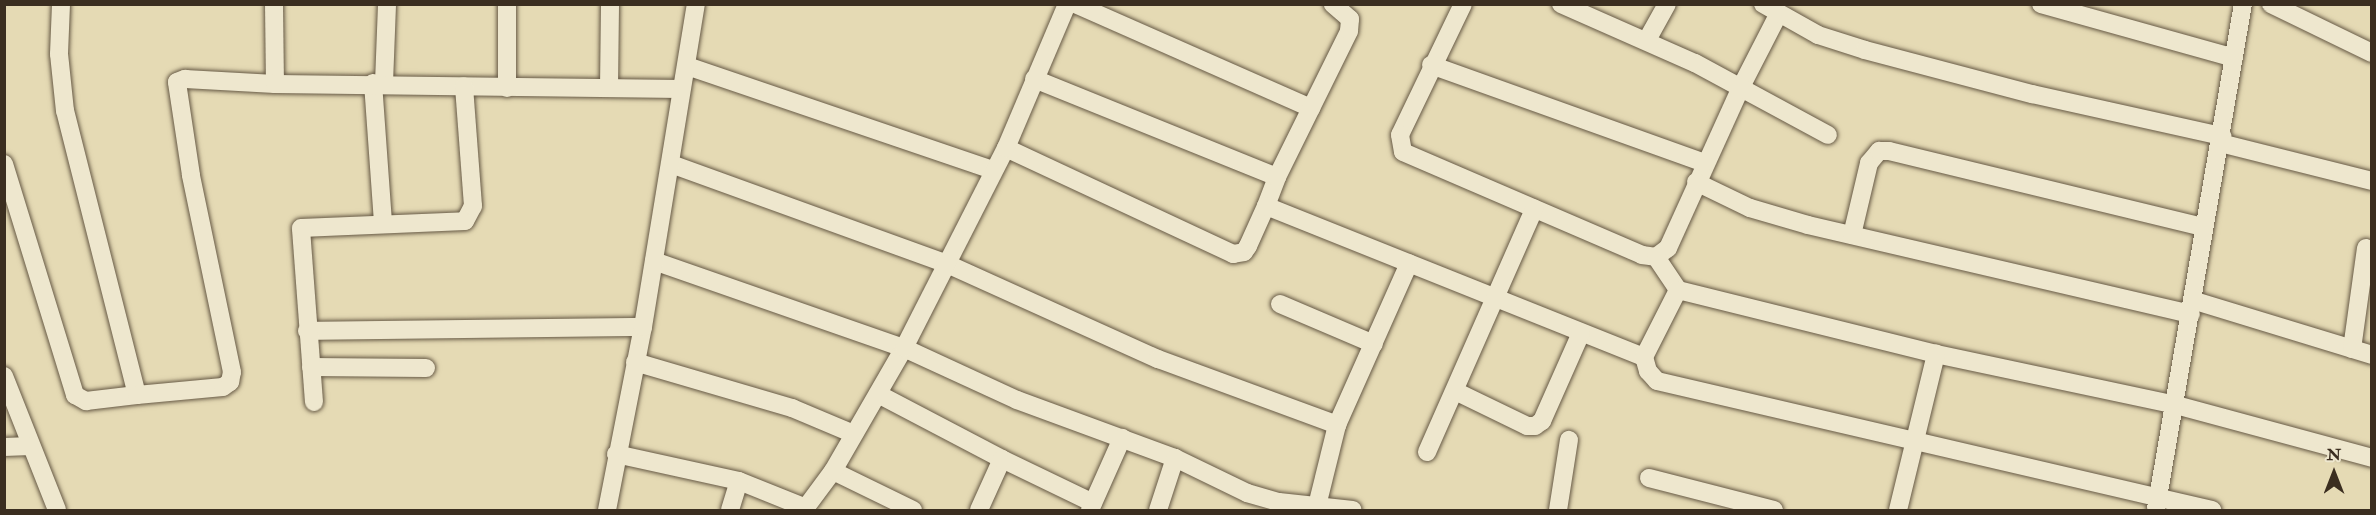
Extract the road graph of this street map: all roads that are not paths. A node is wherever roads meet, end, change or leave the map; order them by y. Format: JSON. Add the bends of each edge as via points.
{"nodes":[{"id":1,"x":61,"y":4,"type":"edge"},
{"id":2,"x":274,"y":4,"type":"edge"},
{"id":3,"x":387,"y":4,"type":"edge"},
{"id":4,"x":507,"y":4,"type":"edge"},
{"id":5,"x":610,"y":4,"type":"edge"},
{"id":6,"x":696,"y":4,"type":"edge"},
{"id":7,"x":1067,"y":4,"type":"edge"},
{"id":8,"x":1074,"y":4,"type":"edge"},
{"id":9,"x":1334,"y":4,"type":"edge"},
{"id":10,"x":1463,"y":4,"type":"edge"},
{"id":11,"x":1561,"y":4,"type":"edge"},
{"id":12,"x":1667,"y":4,"type":"edge"},
{"id":13,"x":2041,"y":4,"type":"edge"},
{"id":14,"x":2243,"y":4,"type":"edge"},
{"id":15,"x":2271,"y":4,"type":"edge"},
{"id":16,"x":1771,"y":10,"type":"edge"},
{"id":17,"x":2080,"y":10,"type":"edge"},
{"id":18,"x":1647,"y":40,"type":"junction"},
{"id":19,"x":2372,"y":53,"type":"edge"},
{"id":20,"x":2234,"y":58,"type":"junction"},
{"id":21,"x":1431,"y":65,"type":"junction"},
{"id":22,"x":687,"y":66,"type":"junction"},
{"id":23,"x":1034,"y":79,"type":"junction"},
{"id":24,"x":275,"y":84,"type":"junction"},
{"id":25,"x":379,"y":84,"type":"junction"},
{"id":26,"x":464,"y":86,"type":"junction"},
{"id":27,"x":1741,"y":87,"type":"junction"},
{"id":28,"x":507,"y":88,"type":"junction"},
{"id":29,"x":609,"y":88,"type":"junction"},
{"id":30,"x":681,"y":89,"type":"junction"},
{"id":31,"x":1311,"y":108,"type":"junction"},
{"id":32,"x":1828,"y":135,"type":"dead end"},
{"id":33,"x":2221,"y":140,"type":"junction"},
{"id":34,"x":1006,"y":148,"type":"junction"},
{"id":35,"x":1704,"y":163,"type":"junction"},
{"id":36,"x":4,"y":164,"type":"edge"},
{"id":37,"x":671,"y":164,"type":"junction"},
{"id":38,"x":992,"y":170,"type":"junction"},
{"id":39,"x":1277,"y":177,"type":"junction"},
{"id":40,"x":2372,"y":181,"type":"edge"},
{"id":41,"x":1696,"y":182,"type":"junction"},
{"id":42,"x":1266,"y":206,"type":"junction"},
{"id":43,"x":1534,"y":209,"type":"junction"},
{"id":44,"x":383,"y":224,"type":"junction"},
{"id":45,"x":2205,"y":226,"type":"junction"},
{"id":46,"x":1852,"y":235,"type":"junction"},
{"id":47,"x":2366,"y":248,"type":"dead end"},
{"id":48,"x":1656,"y":257,"type":"junction"},
{"id":49,"x":654,"y":261,"type":"junction"},
{"id":50,"x":945,"y":263,"type":"junction"},
{"id":51,"x":1409,"y":263,"type":"junction"},
{"id":52,"x":1678,"y":290,"type":"junction"},
{"id":53,"x":1496,"y":298,"type":"junction"},
{"id":54,"x":1280,"y":304,"type":"dead end"},
{"id":55,"x":2192,"y":307,"type":"junction"},
{"id":56,"x":643,"y":327,"type":"junction"},
{"id":57,"x":307,"y":331,"type":"junction"},
{"id":58,"x":1581,"y":333,"type":"junction"},
{"id":59,"x":1374,"y":344,"type":"junction"},
{"id":60,"x":904,"y":348,"type":"junction"},
{"id":61,"x":2352,"y":349,"type":"junction"},
{"id":62,"x":1936,"y":354,"type":"junction"},
{"id":63,"x":2372,"y":355,"type":"edge"},
{"id":64,"x":1644,"y":357,"type":"junction"},
{"id":65,"x":635,"y":362,"type":"junction"},
{"id":66,"x":311,"y":367,"type":"junction"},
{"id":67,"x":426,"y":368,"type":"dead end"},
{"id":68,"x":4,"y":376,"type":"edge"},
{"id":69,"x":1455,"y":390,"type":"junction"},
{"id":70,"x":878,"y":394,"type":"junction"},
{"id":71,"x":137,"y":395,"type":"junction"},
{"id":72,"x":314,"y":402,"type":"dead end"},
{"id":73,"x":2176,"y":405,"type":"junction"},
{"id":74,"x":1337,"y":425,"type":"junction"},
{"id":75,"x":854,"y":434,"type":"junction"},
{"id":76,"x":1122,"y":438,"type":"junction"},
{"id":77,"x":1569,"y":440,"type":"dead end"},
{"id":78,"x":1916,"y":442,"type":"junction"},
{"id":79,"x":31,"y":446,"type":"junction"},
{"id":80,"x":4,"y":447,"type":"edge"},
{"id":81,"x":1427,"y":452,"type":"dead end"},
{"id":82,"x":616,"y":454,"type":"junction"},
{"id":83,"x":1175,"y":458,"type":"junction"},
{"id":84,"x":2372,"y":458,"type":"edge"},
{"id":85,"x":1002,"y":459,"type":"junction"},
{"id":86,"x":833,"y":471,"type":"junction"},
{"id":87,"x":1649,"y":478,"type":"dead end"},
{"id":88,"x":739,"y":481,"type":"junction"},
{"id":89,"x":2157,"y":505,"type":"edge"},
{"id":90,"x":1091,"y":507,"type":"edge"},
{"id":91,"x":805,"y":509,"type":"edge"},
{"id":92,"x":1317,"y":509,"type":"edge"},
{"id":93,"x":57,"y":510,"type":"edge"},
{"id":94,"x":607,"y":510,"type":"edge"},
{"id":95,"x":730,"y":510,"type":"edge"},
{"id":96,"x":913,"y":510,"type":"edge"},
{"id":97,"x":979,"y":510,"type":"edge"},
{"id":98,"x":1158,"y":510,"type":"edge"},
{"id":99,"x":1353,"y":510,"type":"edge"},
{"id":100,"x":1558,"y":510,"type":"edge"},
{"id":101,"x":1774,"y":510,"type":"edge"},
{"id":102,"x":1898,"y":510,"type":"edge"},
{"id":103,"x":2212,"y":510,"type":"edge"}],
"edges":[{"from":1,"to":71,"type":"street","via":[[59,54],[65,111]]},
{"from":2,"to":24,"type":"street"},
{"from":3,"to":25,"type":"street"},
{"from":4,"to":28,"type":"street"},
{"from":5,"to":29,"type":"street"},
{"from":6,"to":22,"type":"street"},
{"from":7,"to":23,"type":"street"},
{"from":8,"to":31,"type":"street"},
{"from":9,"to":31,"type":"street","via":[[1350,18],[1349,31]]},
{"from":10,"to":21,"type":"street"},
{"from":11,"to":18,"type":"street"},
{"from":12,"to":18,"type":"street"},
{"from":13,"to":17,"type":"street"},
{"from":14,"to":20,"type":"street"},
{"from":15,"to":19,"type":"street"},
{"from":16,"to":27,"type":"street"},
{"from":16,"to":33,"type":"street","via":[[1818,35],[1866,50]]},
{"from":17,"to":20,"type":"street"},
{"from":18,"to":27,"type":"street"},
{"from":20,"to":33,"type":"street"},
{"from":21,"to":35,"type":"street"},
{"from":21,"to":43,"type":"street","via":[[1400,135],[1403,152]]},
{"from":22,"to":30,"type":"street"},
{"from":22,"to":38,"type":"street"},
{"from":23,"to":34,"type":"street"},
{"from":23,"to":39,"type":"street"},
{"from":24,"to":25,"type":"street"},
{"from":24,"to":71,"type":"street","via":[[185,79],[177,82],[191,175],[232,372],[230,382],[223,387]]},
{"from":25,"to":26,"type":"street"},
{"from":25,"to":44,"type":"street"},
{"from":26,"to":28,"type":"street"},
{"from":26,"to":44,"type":"street","via":[[471,215],[457,223]]},
{"from":27,"to":32,"type":"street"},
{"from":27,"to":35,"type":"street"},
{"from":28,"to":29,"type":"street"},
{"from":29,"to":30,"type":"street"},
{"from":30,"to":37,"type":"street"},
{"from":31,"to":39,"type":"street"},
{"from":33,"to":40,"type":"street"},
{"from":33,"to":45,"type":"street"},
{"from":34,"to":38,"type":"street"},
{"from":34,"to":42,"type":"street","via":[[1233,254],[1244,252]]},
{"from":35,"to":41,"type":"street"},
{"from":36,"to":71,"type":"street","via":[[75,395],[86,401]]},
{"from":37,"to":49,"type":"street"},
{"from":37,"to":50,"type":"street"},
{"from":38,"to":50,"type":"street"},
{"from":39,"to":42,"type":"street"},
{"from":41,"to":46,"type":"street","via":[[1750,208]]},
{"from":41,"to":48,"type":"street","via":[[1668,248]]},
{"from":42,"to":51,"type":"street"},
{"from":43,"to":48,"type":"street","via":[[1642,255]]},
{"from":43,"to":53,"type":"street"},
{"from":44,"to":57,"type":"street","via":[[301,228]]},
{"from":45,"to":46,"type":"street","via":[[1879,151],[1869,163]]},
{"from":45,"to":55,"type":"street"},
{"from":46,"to":55,"type":"street"},
{"from":47,"to":61,"type":"street"},
{"from":48,"to":52,"type":"street"},
{"from":49,"to":56,"type":"street"},
{"from":49,"to":60,"type":"street"},
{"from":50,"to":60,"type":"street"},
{"from":50,"to":74,"type":"street","via":[[1158,359]]},
{"from":51,"to":53,"type":"street"},
{"from":51,"to":59,"type":"street"},
{"from":52,"to":62,"type":"street"},
{"from":52,"to":64,"type":"street"},
{"from":53,"to":58,"type":"street"},
{"from":53,"to":69,"type":"street"},
{"from":54,"to":59,"type":"street"},
{"from":55,"to":61,"type":"street"},
{"from":55,"to":73,"type":"street"},
{"from":56,"to":57,"type":"street"},
{"from":56,"to":65,"type":"street"},
{"from":57,"to":66,"type":"street"},
{"from":58,"to":64,"type":"street"},
{"from":58,"to":69,"type":"street","via":[[1542,421],[1535,426],[1527,426]]},
{"from":59,"to":74,"type":"street"},
{"from":60,"to":70,"type":"street"},
{"from":60,"to":76,"type":"street","via":[[1017,400]]},
{"from":61,"to":63,"type":"street"},
{"from":62,"to":73,"type":"street"},
{"from":62,"to":78,"type":"street"},
{"from":64,"to":78,"type":"street","via":[[1648,371],[1657,381]]},
{"from":65,"to":75,"type":"street","via":[[792,408]]},
{"from":65,"to":82,"type":"street"},
{"from":66,"to":67,"type":"street"},
{"from":66,"to":72,"type":"street"},
{"from":68,"to":79,"type":"street"},
{"from":69,"to":81,"type":"street"},
{"from":70,"to":75,"type":"street"},
{"from":70,"to":85,"type":"street"},
{"from":73,"to":84,"type":"street"},
{"from":73,"to":89,"type":"street"},
{"from":74,"to":92,"type":"street"},
{"from":75,"to":86,"type":"street"},
{"from":76,"to":83,"type":"street"},
{"from":76,"to":90,"type":"street"},
{"from":77,"to":100,"type":"street"},
{"from":78,"to":89,"type":"street"},
{"from":78,"to":102,"type":"street"},
{"from":79,"to":80,"type":"street"},
{"from":79,"to":93,"type":"street"},
{"from":82,"to":88,"type":"street"},
{"from":82,"to":94,"type":"street"},
{"from":83,"to":92,"type":"street","via":[[1247,493]]},
{"from":83,"to":98,"type":"street"},
{"from":85,"to":90,"type":"street"},
{"from":85,"to":97,"type":"street"},
{"from":86,"to":91,"type":"street"},
{"from":86,"to":96,"type":"street"},
{"from":87,"to":101,"type":"street"},
{"from":88,"to":91,"type":"street"},
{"from":88,"to":95,"type":"street"},
{"from":89,"to":103,"type":"street"},
{"from":92,"to":99,"type":"street"}]}
